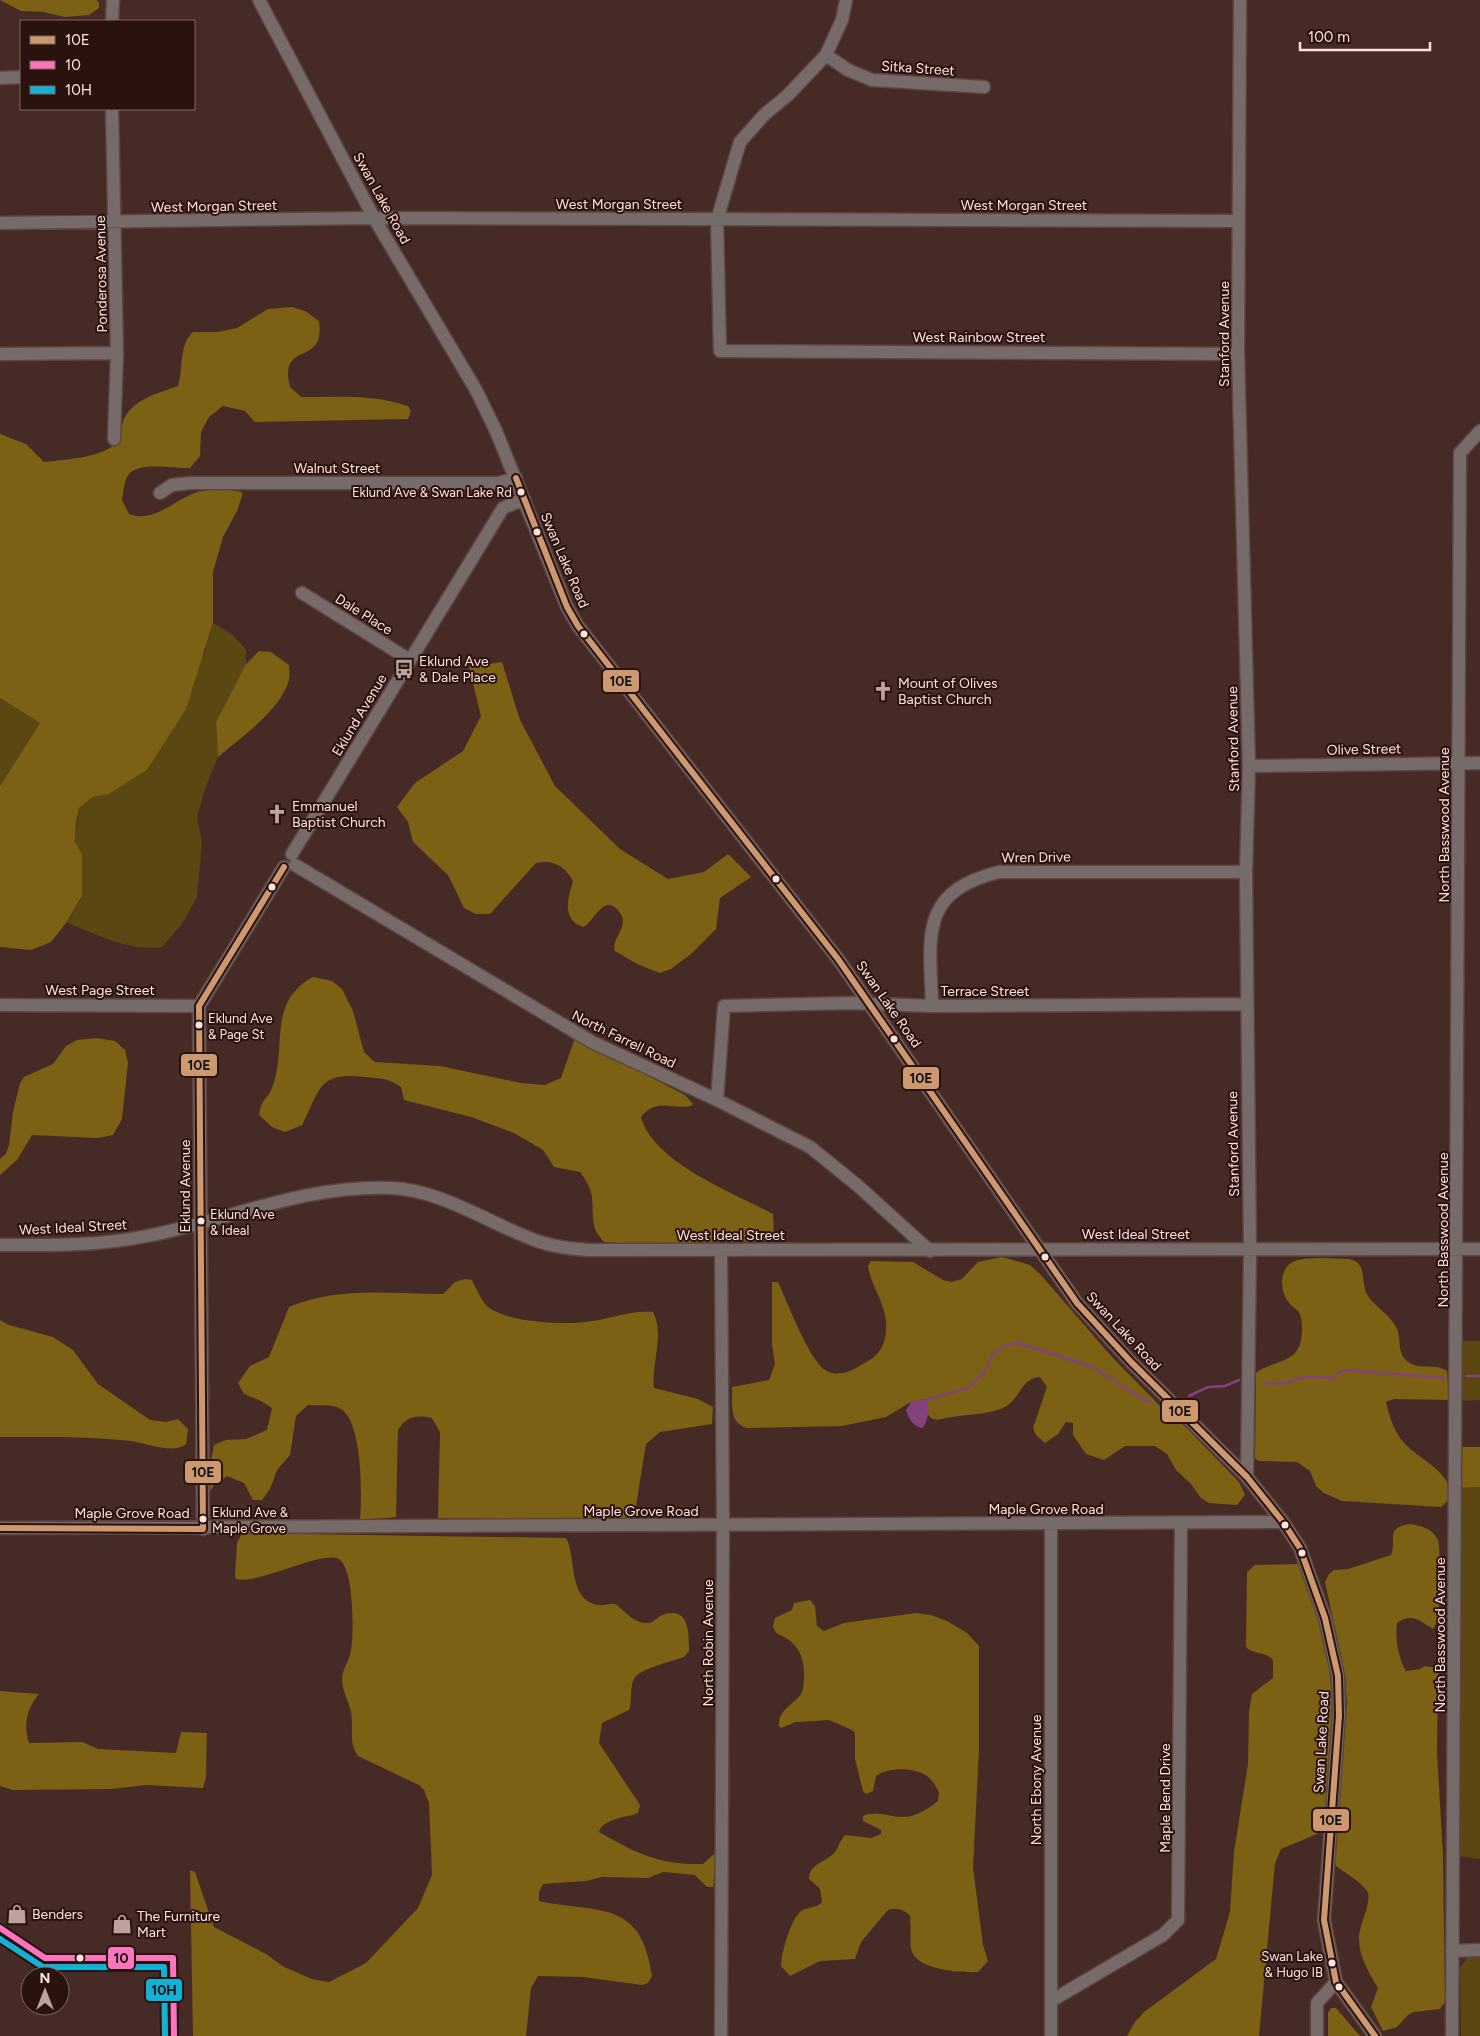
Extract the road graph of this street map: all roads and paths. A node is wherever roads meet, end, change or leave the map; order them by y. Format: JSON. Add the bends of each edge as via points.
{"nodes":[{"id":1,"x":113,"y":0,"type":"edge"},
{"id":2,"x":259,"y":0,"type":"edge"},
{"id":3,"x":846,"y":0,"type":"edge"},
{"id":4,"x":1240,"y":0,"type":"edge"},
{"id":5,"x":112,"y":20,"type":"edge"},
{"id":6,"x":826,"y":55,"type":"junction"},
{"id":7,"x":20,"y":77,"type":"edge"},
{"id":8,"x":0,"y":78,"type":"edge"},
{"id":9,"x":984,"y":87,"type":"dead end"},
{"id":10,"x":112,"y":110,"type":"edge"},
{"id":11,"x":374,"y":218,"type":"junction"},
{"id":12,"x":718,"y":220,"type":"junction"},
{"id":13,"x":1239,"y":220,"type":"junction"},
{"id":14,"x":0,"y":223,"type":"edge"},
{"id":15,"x":115,"y":223,"type":"junction"},
{"id":16,"x":117,"y":353,"type":"junction"},
{"id":17,"x":0,"y":354,"type":"edge"},
{"id":18,"x":1238,"y":354,"type":"junction"},
{"id":19,"x":1480,"y":431,"type":"edge"},
{"id":20,"x":114,"y":440,"type":"dead end"},
{"id":21,"x":516,"y":478,"type":"junction"},
{"id":22,"x":160,"y":492,"type":"dead end"},
{"id":23,"x":524,"y":500,"type":"junction"},
{"id":24,"x":302,"y":593,"type":"dead end"},
{"id":25,"x":410,"y":660,"type":"junction"},
{"id":26,"x":1459,"y":763,"type":"junction"},
{"id":27,"x":1480,"y":763,"type":"edge"},
{"id":28,"x":1249,"y":766,"type":"junction"},
{"id":29,"x":290,"y":862,"type":"junction"},
{"id":30,"x":1246,"y":872,"type":"junction"},
{"id":31,"x":870,"y":1004,"type":"junction"},
{"id":32,"x":1246,"y":1004,"type":"junction"},
{"id":33,"x":0,"y":1005,"type":"edge"},
{"id":34,"x":200,"y":1006,"type":"junction"},
{"id":35,"x":932,"y":1006,"type":"junction"},
{"id":36,"x":717,"y":1100,"type":"junction"},
{"id":37,"x":200,"y":1224,"type":"junction"},
{"id":38,"x":0,"y":1245,"type":"edge"},
{"id":39,"x":1038,"y":1249,"type":"junction"},
{"id":40,"x":1458,"y":1249,"type":"junction"},
{"id":41,"x":721,"y":1250,"type":"junction"},
{"id":42,"x":1250,"y":1250,"type":"junction"},
{"id":43,"x":1480,"y":1250,"type":"edge"},
{"id":44,"x":930,"y":1251,"type":"junction"},
{"id":45,"x":1247,"y":1477,"type":"junction"},
{"id":46,"x":1283,"y":1522,"type":"junction"},
{"id":47,"x":1051,"y":1524,"type":"junction"},
{"id":48,"x":1181,"y":1524,"type":"junction"},
{"id":49,"x":723,"y":1526,"type":"junction"},
{"id":50,"x":0,"y":1528,"type":"edge"},
{"id":51,"x":203,"y":1529,"type":"junction"},
{"id":52,"x":1480,"y":1950,"type":"edge"},
{"id":53,"x":1452,"y":1951,"type":"junction"},
{"id":54,"x":1336,"y":1982,"type":"junction"},
{"id":55,"x":1051,"y":2000,"type":"junction"},
{"id":56,"x":721,"y":2036,"type":"edge"},
{"id":57,"x":1051,"y":2036,"type":"edge"},
{"id":58,"x":1317,"y":2036,"type":"edge"},
{"id":59,"x":1375,"y":2036,"type":"edge"},
{"id":60,"x":1452,"y":2036,"type":"edge"}],
"edges":[{"from":1,"to":5,"type":"street"},
{"from":2,"to":11,"type":"street","name":"Swan Lake Road"},
{"from":3,"to":6,"type":"street","via":[[842,20]]},
{"from":4,"to":13,"type":"street","name":"Stanford Avenue"},
{"from":6,"to":9,"type":"street","name":"Sitka Street","via":[[848,70],[872,80]]},
{"from":6,"to":12,"type":"street","via":[[740,142]]},
{"from":7,"to":8,"type":"street"},
{"from":10,"to":15,"type":"street","name":"Ponderosa Avenue"},
{"from":11,"to":12,"type":"street","name":"West Morgan Street"},
{"from":11,"to":15,"type":"street","name":"West Morgan Street"},
{"from":11,"to":21,"type":"street","name":"Swan Lake Road","via":[[476,390]]},
{"from":12,"to":13,"type":"street","name":"West Morgan Street"},
{"from":12,"to":18,"type":"street","name":"West Rainbow Street","via":[[720,351]]},
{"from":13,"to":18,"type":"street","name":"Stanford Avenue"},
{"from":14,"to":15,"type":"street","name":"West Morgan Street"},
{"from":15,"to":16,"type":"street","name":"Ponderosa Avenue"},
{"from":16,"to":17,"type":"street"},
{"from":16,"to":20,"type":"street","name":"Ponderosa Avenue"},
{"from":18,"to":28,"type":"street","name":"Stanford Avenue"},
{"from":19,"to":26,"type":"street","name":"North Basswood Avenue","via":[[1460,453]]},
{"from":21,"to":22,"type":"street","name":"Walnut Street","via":[[498,482],[190,483],[172,485]]},
{"from":21,"to":23,"type":"street","name":"Swan Lake Road"},
{"from":23,"to":25,"type":"street","name":"Eklund Avenue","via":[[503,508]]},
{"from":23,"to":31,"type":"street","name":"Swan Lake Road","via":[[567,607],[578,626],[738,827]]},
{"from":24,"to":25,"type":"street","name":"Dale Place"},
{"from":25,"to":29,"type":"street","name":"Eklund Avenue"},
{"from":26,"to":27,"type":"street","name":"Olive Street"},
{"from":26,"to":28,"type":"street","name":"Olive Street"},
{"from":26,"to":40,"type":"street","name":"North Basswood Avenue"},
{"from":28,"to":30,"type":"street","name":"Stanford Avenue"},
{"from":29,"to":34,"type":"street","name":"Eklund Avenue"},
{"from":29,"to":36,"type":"street","name":"North Farrell Road","via":[[570,1030],[626,1060]]},
{"from":30,"to":32,"type":"street","name":"Stanford Avenue"},
{"from":30,"to":35,"type":"street","name":"Wren Drive","via":[[999,872],[975,878],[944,899],[930,930]]},
{"from":31,"to":35,"type":"street","name":"Terrace Street"},
{"from":31,"to":36,"type":"street","name":"Terrace Street","via":[[724,1006]]},
{"from":31,"to":39,"type":"street","name":"Swan Lake Road"},
{"from":32,"to":35,"type":"street","name":"Terrace Street"},
{"from":32,"to":42,"type":"street","name":"Stanford Avenue"},
{"from":33,"to":34,"type":"street","name":"West Page Street"},
{"from":34,"to":37,"type":"street","name":"Eklund Avenue"},
{"from":36,"to":44,"type":"street","name":"North Farrell Road","via":[[810,1147]]},
{"from":37,"to":38,"type":"street","name":"West Ideal Street","via":[[114,1241]]},
{"from":37,"to":41,"type":"street","name":"West Ideal Street","via":[[317,1194],[392,1188],[441,1200],[555,1246],[588,1250]]},
{"from":37,"to":51,"type":"street","name":"Eklund Avenue"},
{"from":39,"to":42,"type":"street","name":"West Ideal Street"},
{"from":39,"to":44,"type":"street","name":"West Ideal Street"},
{"from":39,"to":45,"type":"street","name":"Swan Lake Road","via":[[1092,1320]]},
{"from":40,"to":42,"type":"street","name":"West Ideal Street"},
{"from":40,"to":43,"type":"street","name":"West Ideal Street"},
{"from":40,"to":53,"type":"street","name":"North Basswood Avenue"},
{"from":41,"to":44,"type":"street","name":"West Ideal Street"},
{"from":41,"to":49,"type":"street","name":"North Robin Avenue"},
{"from":42,"to":45,"type":"street","name":"Stanford Avenue"},
{"from":45,"to":46,"type":"street","name":"Swan Lake Road"},
{"from":46,"to":48,"type":"street","name":"Maple Grove Road"},
{"from":46,"to":54,"type":"street","name":"Swan Lake Road","via":[[1307,1564],[1325,1618],[1338,1676],[1339,1716],[1324,1920]]},
{"from":47,"to":48,"type":"street","name":"Maple Grove Road"},
{"from":47,"to":49,"type":"street","name":"Maple Grove Road"},
{"from":47,"to":55,"type":"street","name":"North Ebony Avenue"},
{"from":48,"to":55,"type":"street","name":"Maple Bend Drive","via":[[1178,1920],[1163,1935]]},
{"from":49,"to":51,"type":"street","name":"Maple Grove Road"},
{"from":49,"to":56,"type":"street","name":"North Robin Avenue"},
{"from":50,"to":51,"type":"street","name":"Maple Grove Road"},
{"from":52,"to":53,"type":"street"},
{"from":53,"to":60,"type":"street","name":"North Basswood Avenue"},
{"from":54,"to":58,"type":"street","via":[[1317,2003]]},
{"from":54,"to":59,"type":"street","name":"Swan Lake Road"},
{"from":55,"to":57,"type":"street","name":"North Ebony Avenue"}]}
